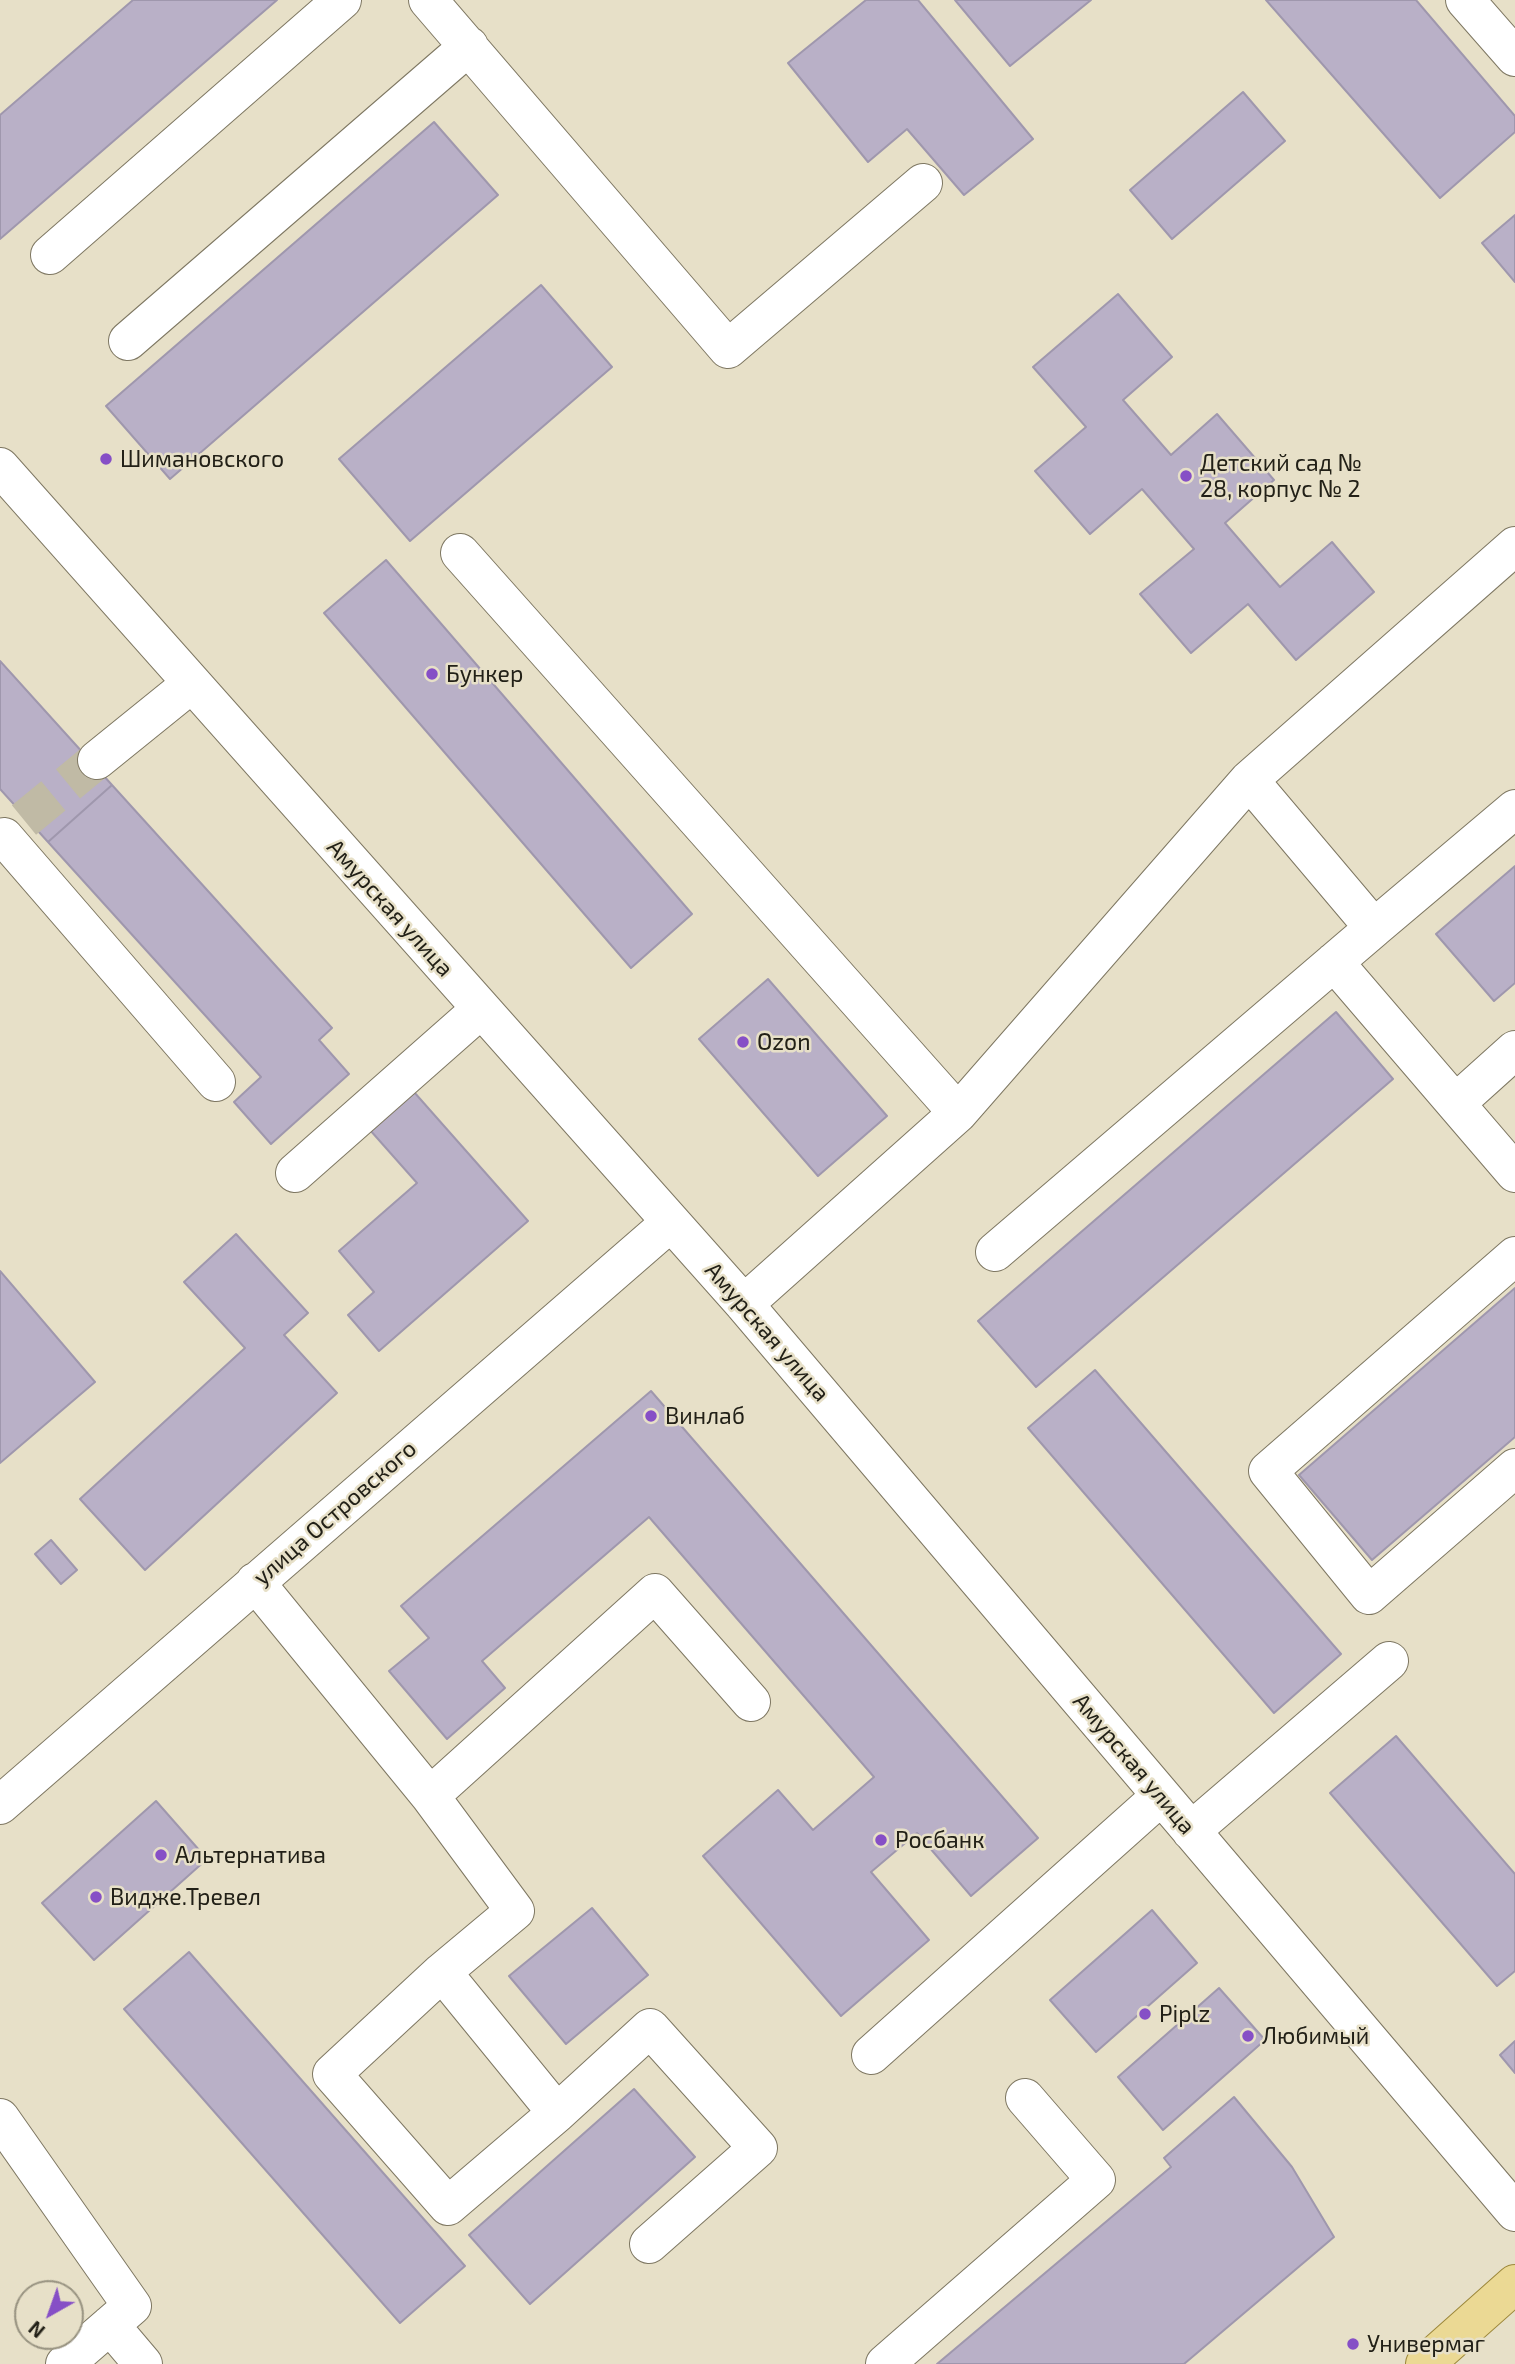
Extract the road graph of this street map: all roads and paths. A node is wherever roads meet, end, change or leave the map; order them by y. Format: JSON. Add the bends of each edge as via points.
{"nodes":[{"id":1,"x":342,"y":0,"type":"edge"},
{"id":2,"x":428,"y":0,"type":"edge"},
{"id":3,"x":1465,"y":0,"type":"edge"},
{"id":4,"x":468,"y":46,"type":"junction"},
{"id":5,"x":1515,"y":57,"type":"edge"},
{"id":6,"x":923,"y":183,"type":"dead end"},
{"id":7,"x":50,"y":255,"type":"dead end"},
{"id":8,"x":128,"y":341,"type":"dead end"},
{"id":9,"x":0,"y":467,"type":"edge"},
{"id":10,"x":1515,"y":546,"type":"edge"},
{"id":11,"x":460,"y":553,"type":"dead end"},
{"id":12,"x":191,"y":684,"type":"junction"},
{"id":13,"x":97,"y":760,"type":"tunnel mouth"},
{"id":14,"x":1249,"y":780,"type":"junction"},
{"id":15,"x":1515,"y":809,"type":"edge"},
{"id":16,"x":9,"y":830,"type":"edge"},
{"id":17,"x":1374,"y":928,"type":"junction"},
{"id":18,"x":1335,"y":962,"type":"junction"},
{"id":19,"x":481,"y":1009,"type":"junction"},
{"id":20,"x":1515,"y":1050,"type":"edge"},
{"id":21,"x":216,"y":1082,"type":"dead end"},
{"id":22,"x":1455,"y":1103,"type":"junction"},
{"id":23,"x":958,"y":1113,"type":"junction"},
{"id":24,"x":295,"y":1173,"type":"dead end"},
{"id":25,"x":1515,"y":1173,"type":"edge"},
{"id":26,"x":671,"y":1222,"type":"junction"},
{"id":27,"x":995,"y":1252,"type":"dead end"},
{"id":28,"x":1515,"y":1256,"type":"edge"},
{"id":29,"x":744,"y":1304,"type":"junction"},
{"id":30,"x":1515,"y":1468,"type":"edge"},
{"id":31,"x":255,"y":1582,"type":"junction"},
{"id":32,"x":1389,"y":1661,"type":"dead end"},
{"id":33,"x":751,"y":1702,"type":"dead end"},
{"id":34,"x":430,"y":1796,"type":"junction"},
{"id":35,"x":1161,"y":1796,"type":"junction"},
{"id":36,"x":0,"y":1805,"type":"edge"},
{"id":37,"x":1191,"y":1831,"type":"junction"},
{"id":38,"x":442,"y":1972,"type":"junction"},
{"id":39,"x":871,"y":2055,"type":"dead end"},
{"id":40,"x":1024,"y":2098,"type":"dead end"},
{"id":41,"x":557,"y":2113,"type":"junction"},
{"id":42,"x":0,"y":2118,"type":"edge"},
{"id":43,"x":1515,"y":2212,"type":"edge"},
{"id":44,"x":649,"y":2244,"type":"dead end"},
{"id":45,"x":1515,"y":2284,"type":"edge"},
{"id":46,"x":110,"y":2325,"type":"junction"},
{"id":47,"x":65,"y":2364,"type":"edge"},
{"id":48,"x":143,"y":2364,"type":"edge"},
{"id":49,"x":885,"y":2364,"type":"edge"},
{"id":50,"x":1425,"y":2364,"type":"edge"}],
"edges":[{"from":1,"to":7,"type":"street"},
{"from":2,"to":4,"type":"street"},
{"from":3,"to":5,"type":"street"},
{"from":4,"to":6,"type":"street","via":[[728,349]]},
{"from":4,"to":8,"type":"street"},
{"from":9,"to":12,"type":"street","name":"Амурская улица"},
{"from":10,"to":14,"type":"street"},
{"from":11,"to":23,"type":"street"},
{"from":12,"to":13,"type":"street"},
{"from":12,"to":19,"type":"street","name":"Амурская улица"},
{"from":14,"to":17,"type":"street"},
{"from":14,"to":23,"type":"street"},
{"from":15,"to":17,"type":"street"},
{"from":16,"to":21,"type":"street"},
{"from":17,"to":18,"type":"street"},
{"from":18,"to":22,"type":"street"},
{"from":18,"to":27,"type":"street"},
{"from":19,"to":24,"type":"street"},
{"from":19,"to":26,"type":"street","name":"Амурская улица"},
{"from":20,"to":22,"type":"street"},
{"from":22,"to":25,"type":"street"},
{"from":23,"to":29,"type":"street"},
{"from":26,"to":29,"type":"street","name":"Амурская улица"},
{"from":26,"to":31,"type":"street","name":"улица Островского"},
{"from":28,"to":30,"type":"street","via":[[1268,1471],[1369,1595]]},
{"from":29,"to":35,"type":"street","name":"Амурская улица"},
{"from":31,"to":34,"type":"street"},
{"from":31,"to":36,"type":"street","name":"улица Островского"},
{"from":32,"to":37,"type":"street"},
{"from":33,"to":34,"type":"street","via":[[655,1593]]},
{"from":34,"to":38,"type":"street","via":[[515,1911]]},
{"from":35,"to":37,"type":"street","name":"Амурская улица"},
{"from":35,"to":39,"type":"street"},
{"from":37,"to":43,"type":"street","name":"Амурская улица"},
{"from":38,"to":41,"type":"street"},
{"from":38,"to":41,"type":"street","via":[[332,2074],[448,2206]]},
{"from":40,"to":49,"type":"street","via":[[1096,2180]]},
{"from":41,"to":44,"type":"street","via":[[650,2028],[758,2148]]},
{"from":42,"to":46,"type":"street","via":[[132,2306]]},
{"from":45,"to":50,"type":"main road"},
{"from":46,"to":47,"type":"street"},
{"from":46,"to":48,"type":"street"}]}
